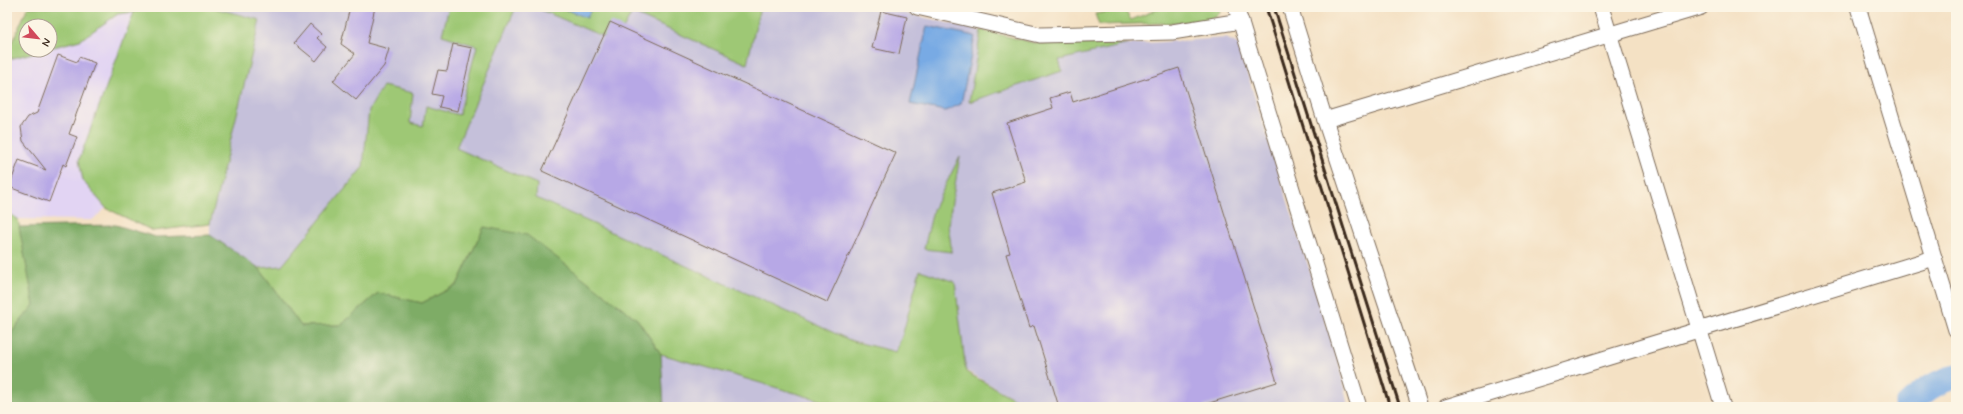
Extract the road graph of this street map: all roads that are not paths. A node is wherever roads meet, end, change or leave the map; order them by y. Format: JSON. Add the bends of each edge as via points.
{"nodes":[{"id":1,"x":917,"y":7,"type":"edge"},
{"id":2,"x":1290,"y":7,"type":"edge"},
{"id":3,"x":1601,"y":7,"type":"edge"},
{"id":4,"x":1701,"y":7,"type":"edge"},
{"id":5,"x":1858,"y":7,"type":"edge"},
{"id":6,"x":1238,"y":14,"type":"edge"},
{"id":7,"x":1610,"y":35,"type":"junction"},
{"id":8,"x":1325,"y":120,"type":"junction"},
{"id":9,"x":1934,"y":258,"type":"junction"},
{"id":10,"x":1699,"y":329,"type":"junction"},
{"id":11,"x":1956,"y":330,"type":"edge"},
{"id":12,"x":1359,"y":407,"type":"edge"},
{"id":13,"x":1420,"y":407,"type":"edge"},
{"id":14,"x":1446,"y":407,"type":"edge"},
{"id":15,"x":1723,"y":407,"type":"edge"}],
"edges":[{"from":1,"to":6,"type":"street","via":[[1040,35],[1172,32]]},
{"from":2,"to":8,"type":"street"},
{"from":3,"to":7,"type":"street"},
{"from":4,"to":7,"type":"street"},
{"from":5,"to":9,"type":"street"},
{"from":6,"to":12,"type":"street"},
{"from":7,"to":8,"type":"street"},
{"from":7,"to":10,"type":"street"},
{"from":8,"to":13,"type":"street"},
{"from":9,"to":10,"type":"street"},
{"from":9,"to":11,"type":"street"},
{"from":10,"to":14,"type":"street"},
{"from":10,"to":15,"type":"street"}]}
